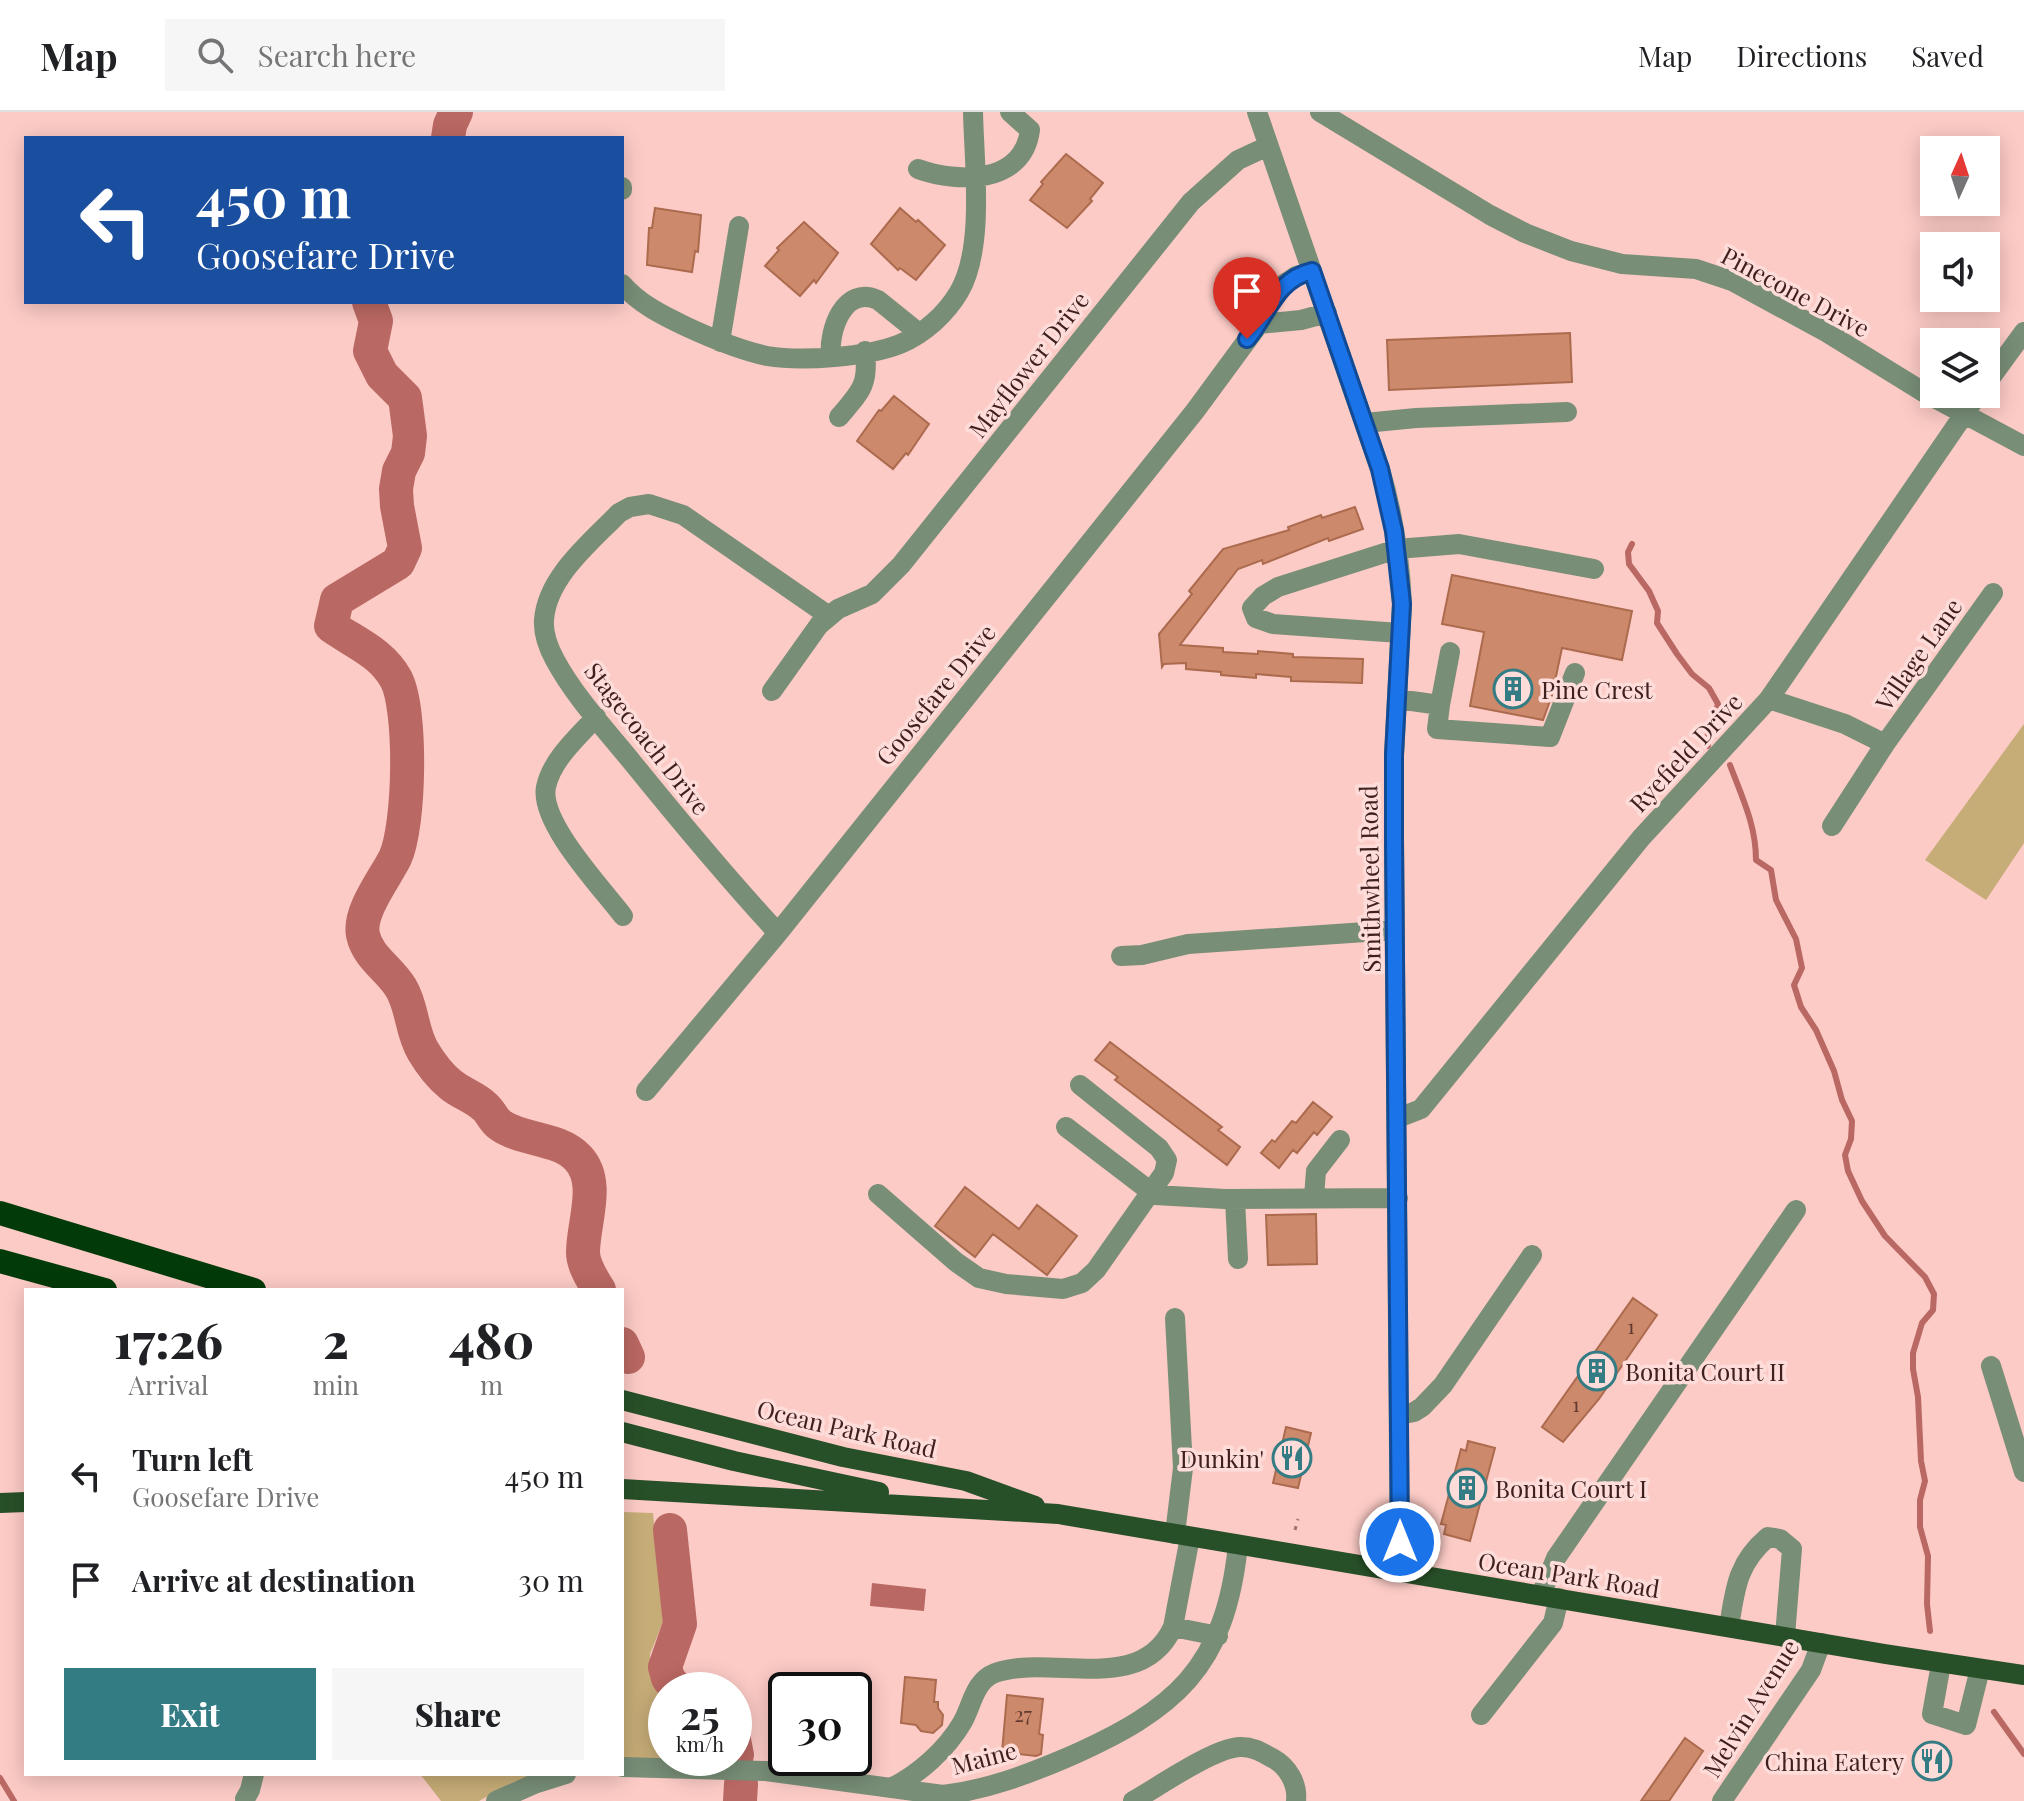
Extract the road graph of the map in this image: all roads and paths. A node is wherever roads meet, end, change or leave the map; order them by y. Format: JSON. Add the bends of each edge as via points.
{"nodes":[{"id":1,"x":973,"y":112,"type":"edge"},
{"id":2,"x":1010,"y":112,"type":"edge"},
{"id":3,"x":1257,"y":112,"type":"edge"},
{"id":4,"x":1320,"y":112,"type":"edge"},
{"id":5,"x":1268,"y":146,"type":"junction"},
{"id":6,"x":918,"y":169,"type":"dead end"},
{"id":7,"x":974,"y":176,"type":"junction"},
{"id":8,"x":739,"y":226,"type":"dead end"},
{"id":9,"x":1312,"y":271,"type":"junction"},
{"id":10,"x":624,"y":286,"type":"edge"},
{"id":11,"x":1327,"y":313,"type":"junction"},
{"id":12,"x":1259,"y":324,"type":"junction"},
{"id":13,"x":2024,"y":332,"type":"edge"},
{"id":14,"x":919,"y":333,"type":"junction"},
{"id":15,"x":720,"y":342,"type":"junction"},
{"id":16,"x":865,"y":351,"type":"junction"},
{"id":17,"x":831,"y":357,"type":"junction"},
{"id":18,"x":2000,"y":365,"type":"edge"},
{"id":19,"x":1968,"y":408,"type":"edge"},
{"id":20,"x":1567,"y":412,"type":"dead end"},
{"id":21,"x":1964,"y":414,"type":"junction"},
{"id":22,"x":839,"y":417,"type":"dead end"},
{"id":23,"x":1365,"y":423,"type":"junction"},
{"id":24,"x":2024,"y":446,"type":"edge"},
{"id":25,"x":1397,"y":549,"type":"junction"},
{"id":26,"x":1594,"y":569,"type":"dead end"},
{"id":27,"x":1993,"y":593,"type":"dead end"},
{"id":28,"x":829,"y":616,"type":"junction"},
{"id":29,"x":1400,"y":633,"type":"junction"},
{"id":30,"x":1450,"y":652,"type":"dead end"},
{"id":31,"x":1575,"y":673,"type":"dead end"},
{"id":32,"x":772,"y":691,"type":"dead end"},
{"id":33,"x":1397,"y":699,"type":"junction"},
{"id":34,"x":1769,"y":699,"type":"junction"},
{"id":35,"x":1440,"y":705,"type":"junction"},
{"id":36,"x":596,"y":717,"type":"junction"},
{"id":37,"x":1885,"y":744,"type":"junction"},
{"id":38,"x":1832,"y":826,"type":"dead end"},
{"id":39,"x":623,"y":916,"type":"dead end"},
{"id":40,"x":1395,"y":930,"type":"junction"},
{"id":41,"x":778,"y":933,"type":"junction"},
{"id":42,"x":1121,"y":956,"type":"dead end"},
{"id":43,"x":1080,"y":1085,"type":"dead end"},
{"id":44,"x":646,"y":1091,"type":"dead end"},
{"id":45,"x":1398,"y":1118,"type":"junction"},
{"id":46,"x":1066,"y":1127,"type":"dead end"},
{"id":47,"x":1340,"y":1140,"type":"dead end"},
{"id":48,"x":1150,"y":1192,"type":"junction"},
{"id":49,"x":878,"y":1194,"type":"dead end"},
{"id":50,"x":1314,"y":1197,"type":"junction"},
{"id":51,"x":1398,"y":1198,"type":"junction"},
{"id":52,"x":1235,"y":1199,"type":"junction"},
{"id":53,"x":1796,"y":1210,"type":"dead end"},
{"id":54,"x":0,"y":1213,"type":"edge"},
{"id":55,"x":1532,"y":1255,"type":"dead end"},
{"id":56,"x":1238,"y":1259,"type":"dead end"},
{"id":57,"x":0,"y":1261,"type":"edge"},
{"id":58,"x":98,"y":1288,"type":"edge"},
{"id":59,"x":247,"y":1288,"type":"edge"},
{"id":60,"x":1175,"y":1318,"type":"dead end"},
{"id":61,"x":1991,"y":1366,"type":"dead end"},
{"id":62,"x":624,"y":1401,"type":"edge"},
{"id":63,"x":1399,"y":1415,"type":"junction"},
{"id":64,"x":624,"y":1432,"type":"edge"},
{"id":65,"x":2024,"y":1472,"type":"edge"},
{"id":66,"x":624,"y":1489,"type":"edge"},
{"id":67,"x":24,"y":1502,"type":"edge"},
{"id":68,"x":0,"y":1503,"type":"edge"},
{"id":69,"x":962,"y":1508,"type":"junction"},
{"id":70,"x":1058,"y":1514,"type":"junction"},
{"id":71,"x":1298,"y":1519,"type":"dead end"},
{"id":72,"x":1295,"y":1530,"type":"dead end"},
{"id":73,"x":1182,"y":1535,"type":"junction"},
{"id":74,"x":1238,"y":1545,"type":"junction"},
{"id":75,"x":1400,"y":1573,"type":"junction"},
{"id":76,"x":1550,"y":1596,"type":"junction"},
{"id":77,"x":1173,"y":1627,"type":"junction"},
{"id":78,"x":1729,"y":1627,"type":"junction"},
{"id":79,"x":1218,"y":1636,"type":"junction"},
{"id":80,"x":1785,"y":1636,"type":"junction"},
{"id":81,"x":1821,"y":1643,"type":"junction"},
{"id":82,"x":1941,"y":1664,"type":"junction"},
{"id":83,"x":1980,"y":1669,"type":"junction"},
{"id":84,"x":2024,"y":1675,"type":"edge"},
{"id":85,"x":1481,"y":1715,"type":"dead end"},
{"id":86,"x":624,"y":1767,"type":"edge"},
{"id":87,"x":254,"y":1776,"type":"edge"},
{"id":88,"x":560,"y":1776,"type":"edge"},
{"id":89,"x":902,"y":1794,"type":"edge"},
{"id":90,"x":245,"y":1799,"type":"edge"},
{"id":91,"x":496,"y":1801,"type":"edge"},
{"id":92,"x":1133,"y":1801,"type":"edge"},
{"id":93,"x":1296,"y":1801,"type":"edge"},
{"id":94,"x":1722,"y":1801,"type":"edge"}],
"edges":[{"from":1,"to":7,"type":"street"},
{"from":2,"to":7,"type":"street","via":[[1030,130],[1029,142],[1003,172]]},
{"from":3,"to":5,"type":"street","name":"Smithwheel Road"},
{"from":4,"to":21,"type":"street","name":"Pinecone Drive","via":[[1525,233],[1622,264],[1696,269],[1732,281]]},
{"from":5,"to":9,"type":"street","name":"Smithwheel Road"},
{"from":5,"to":28,"type":"street","name":"Mayflower Drive","via":[[1238,160],[1191,202],[901,565],[872,594]]},
{"from":6,"to":7,"type":"street","via":[[939,176]]},
{"from":7,"to":14,"type":"street","via":[[975,239],[967,276],[946,310]]},
{"from":8,"to":15,"type":"street"},
{"from":9,"to":11,"type":"street","name":"Smithwheel Road"},
{"from":9,"to":12,"type":"street","name":"Goosefare Drive","via":[[1284,284]]},
{"from":10,"to":15,"type":"street","via":[[677,323]]},
{"from":11,"to":12,"type":"street"},
{"from":11,"to":23,"type":"street","name":"Smithwheel Road"},
{"from":12,"to":41,"type":"street","name":"Goosefare Drive"},
{"from":13,"to":18,"type":"street"},
{"from":14,"to":16,"type":"street","via":[[899,344]]},
{"from":14,"to":17,"type":"street","via":[[871,296],[856,298],[833,326]]},
{"from":15,"to":17,"type":"street","via":[[769,356]]},
{"from":16,"to":17,"type":"street"},
{"from":16,"to":22,"type":"street","via":[[868,374],[863,389]]},
{"from":19,"to":21,"type":"street","name":"Ryefield Drive"},
{"from":20,"to":23,"type":"street"},
{"from":21,"to":24,"type":"street","name":"Pinecone Drive"},
{"from":21,"to":34,"type":"street","name":"Ryefield Drive"},
{"from":23,"to":25,"type":"street","name":"Smithwheel Road","via":[[1385,485]]},
{"from":25,"to":26,"type":"street","via":[[1459,544]]},
{"from":25,"to":29,"type":"street","name":"Smithwheel Road"},
{"from":25,"to":29,"type":"street","via":[[1278,587],[1252,612],[1273,624]]},
{"from":27,"to":37,"type":"street","name":"Village Lane"},
{"from":28,"to":32,"type":"street","name":"Mayflower Drive"},
{"from":28,"to":36,"type":"street","name":"Stagecoach Drive","via":[[683,515],[649,504],[630,507],[577,557],[546,602],[543,624],[548,644]]},
{"from":29,"to":33,"type":"street","name":"Smithwheel Road"},
{"from":30,"to":35,"type":"street"},
{"from":31,"to":35,"type":"street","via":[[1550,737],[1437,729]]},
{"from":33,"to":35,"type":"street"},
{"from":33,"to":40,"type":"street","name":"Smithwheel Road"},
{"from":34,"to":37,"type":"street","name":"Village Lane","via":[[1845,724]]},
{"from":34,"to":45,"type":"street","name":"Ryefield Drive","via":[[1641,838],[1421,1109]]},
{"from":36,"to":39,"type":"street","via":[[554,769],[546,787],[546,807],[553,825]]},
{"from":36,"to":41,"type":"street","name":"Stagecoach Drive"},
{"from":37,"to":38,"type":"street","name":"Village Lane"},
{"from":40,"to":42,"type":"street","via":[[1188,944]]},
{"from":40,"to":45,"type":"street","name":"Smithwheel Road"},
{"from":41,"to":44,"type":"street","name":"Goosefare Drive"},
{"from":43,"to":48,"type":"street","via":[[1165,1154],[1167,1165]]},
{"from":45,"to":51,"type":"street","name":"Smithwheel Road"},
{"from":46,"to":48,"type":"street"},
{"from":47,"to":50,"type":"street","via":[[1316,1171]]},
{"from":48,"to":49,"type":"street","via":[[1090,1277],[1063,1289],[979,1278]]},
{"from":48,"to":52,"type":"street"},
{"from":50,"to":51,"type":"street"},
{"from":50,"to":52,"type":"street"},
{"from":51,"to":63,"type":"street","name":"Smithwheel Road"},
{"from":52,"to":56,"type":"street"},
{"from":53,"to":76,"type":"street","via":[[1565,1545],[1551,1568]]},
{"from":54,"to":59,"type":"highway"},
{"from":55,"to":63,"type":"street","via":[[1443,1385],[1422,1407]]},
{"from":57,"to":58,"type":"highway"},
{"from":60,"to":73,"type":"street"},
{"from":61,"to":65,"type":"street"},
{"from":62,"to":70,"type":"main road","name":"Ocean Park Road","via":[[843,1457],[966,1481]]},
{"from":63,"to":75,"type":"street","name":"Smithwheel Road"},
{"from":64,"to":69,"type":"main road","via":[[786,1473]]},
{"from":66,"to":69,"type":"main road","name":"Ocean Park Road"},
{"from":67,"to":68,"type":"main road"},
{"from":69,"to":70,"type":"main road","name":"Ocean Park Road"},
{"from":70,"to":73,"type":"main road","name":"Ocean Park Road"},
{"from":71,"to":72,"type":"path"},
{"from":73,"to":74,"type":"main road","name":"Ocean Park Road"},
{"from":73,"to":77,"type":"street"},
{"from":74,"to":75,"type":"main road","name":"Ocean Park Road"},
{"from":74,"to":79,"type":"street","name":"Maine","via":[[1231,1599]]},
{"from":75,"to":76,"type":"main road","name":"Ocean Park Road"},
{"from":76,"to":78,"type":"main road","name":"Ocean Park Road"},
{"from":76,"to":85,"type":"street","via":[[1553,1623]]},
{"from":77,"to":79,"type":"street"},
{"from":77,"to":89,"type":"street","via":[[1154,1654],[1124,1666],[1028,1669],[983,1680],[962,1723],[934,1758],[905,1781]]},
{"from":78,"to":80,"type":"main road","name":"Ocean Park Road"},
{"from":78,"to":80,"type":"street","via":[[1737,1580],[1751,1551],[1768,1537],[1792,1549]]},
{"from":79,"to":89,"type":"street","name":"Maine","via":[[1178,1691],[1123,1731],[1015,1778],[964,1793]]},
{"from":80,"to":81,"type":"main road","name":"Ocean Park Road"},
{"from":81,"to":82,"type":"main road","name":"Ocean Park Road"},
{"from":81,"to":94,"type":"street","name":"Melvin Avenue","via":[[1811,1670]]},
{"from":82,"to":83,"type":"main road","name":"Ocean Park Road"},
{"from":82,"to":83,"type":"street","via":[[1932,1714],[1966,1725]]},
{"from":83,"to":84,"type":"main road","name":"Ocean Park Road"},
{"from":86,"to":89,"type":"street","name":"Maine","via":[[766,1771]]},
{"from":87,"to":90,"type":"street"},
{"from":88,"to":91,"type":"street"},
{"from":92,"to":93,"type":"street","via":[[1239,1747],[1257,1750],[1286,1768]]}]}
